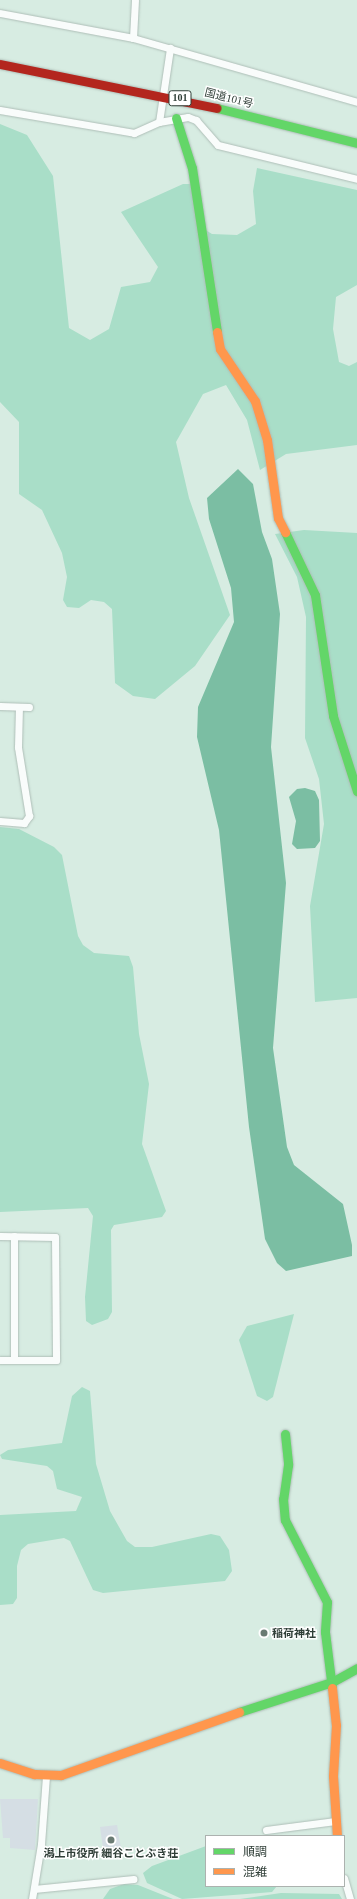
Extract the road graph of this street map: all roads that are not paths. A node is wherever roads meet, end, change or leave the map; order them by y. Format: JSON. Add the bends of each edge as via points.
{"nodes":[{"id":1,"x":135,"y":0,"type":"edge"},
{"id":2,"x":0,"y":13,"type":"edge"},
{"id":3,"x":133,"y":38,"type":"junction"},
{"id":4,"x":170,"y":48,"type":"junction"},
{"id":5,"x":0,"y":64,"type":"edge"},
{"id":6,"x":162,"y":94,"type":"junction"},
{"id":7,"x":357,"y":102,"type":"edge"},
{"id":8,"x":0,"y":110,"type":"edge"},
{"id":9,"x":176,"y":118,"type":"junction"},
{"id":10,"x":158,"y":122,"type":"junction"},
{"id":11,"x":357,"y":143,"type":"edge"},
{"id":12,"x":357,"y":179,"type":"edge"},
{"id":13,"x":0,"y":706,"type":"edge"},
{"id":14,"x":19,"y":707,"type":"junction"},
{"id":15,"x":29,"y":707,"type":"dead end"},
{"id":16,"x":357,"y":791,"type":"edge"},
{"id":17,"x":0,"y":822,"type":"edge"},
{"id":18,"x":0,"y":1236,"type":"edge"},
{"id":19,"x":14,"y":1236,"type":"junction"},
{"id":20,"x":0,"y":1360,"type":"edge"},
{"id":21,"x":14,"y":1360,"type":"junction"},
{"id":22,"x":285,"y":1434,"type":"dead end"},
{"id":23,"x":357,"y":1668,"type":"edge"},
{"id":24,"x":332,"y":1682,"type":"junction"},
{"id":25,"x":0,"y":1762,"type":"edge"},
{"id":26,"x":46,"y":1776,"type":"junction"},
{"id":27,"x":335,"y":1821,"type":"junction"},
{"id":28,"x":266,"y":1830,"type":"dead end"},
{"id":29,"x":337,"y":1835,"type":"edge"},
{"id":30,"x":134,"y":1879,"type":"dead end"},
{"id":31,"x":345,"y":1882,"type":"edge"},
{"id":32,"x":34,"y":1889,"type":"junction"},
{"id":33,"x":32,"y":1899,"type":"edge"},
{"id":34,"x":350,"y":1899,"type":"edge"}],
"edges":[{"from":1,"to":3,"type":"street"},
{"from":2,"to":3,"type":"street"},
{"from":3,"to":4,"type":"street"},
{"from":4,"to":6,"type":"street"},
{"from":4,"to":7,"type":"street"},
{"from":5,"to":6,"type":"main road","name":"国道101号","number":"101"},
{"from":6,"to":10,"type":"street"},
{"from":6,"to":11,"type":"main road","name":"国道101号","number":"101"},
{"from":8,"to":10,"type":"street","via":[[134,133]]},
{"from":9,"to":10,"type":"street"},
{"from":9,"to":12,"type":"street","via":[[196,120],[218,145]]},
{"from":9,"to":16,"type":"main road","via":[[192,168],[220,349],[255,401],[267,440],[278,518],[315,595],[333,716]]},
{"from":13,"to":14,"type":"street"},
{"from":14,"to":15,"type":"street"},
{"from":14,"to":17,"type":"street","via":[[18,747],[29,816],[24,823]]},
{"from":18,"to":19,"type":"street"},
{"from":19,"to":21,"type":"street"},
{"from":19,"to":21,"type":"street","via":[[55,1237],[56,1360]]},
{"from":20,"to":21,"type":"street"},
{"from":22,"to":24,"type":"main road","via":[[288,1465],[283,1499],[285,1520],[327,1602],[325,1632]]},
{"from":23,"to":24,"type":"main road"},
{"from":24,"to":26,"type":"main road","via":[[61,1775]]},
{"from":24,"to":27,"type":"main road","via":[[336,1724],[333,1776]]},
{"from":25,"to":26,"type":"main road"},
{"from":26,"to":32,"type":"street"},
{"from":27,"to":28,"type":"street"},
{"from":27,"to":29,"type":"main road"},
{"from":30,"to":32,"type":"street"},
{"from":31,"to":34,"type":"street"},
{"from":32,"to":33,"type":"street"}]}
